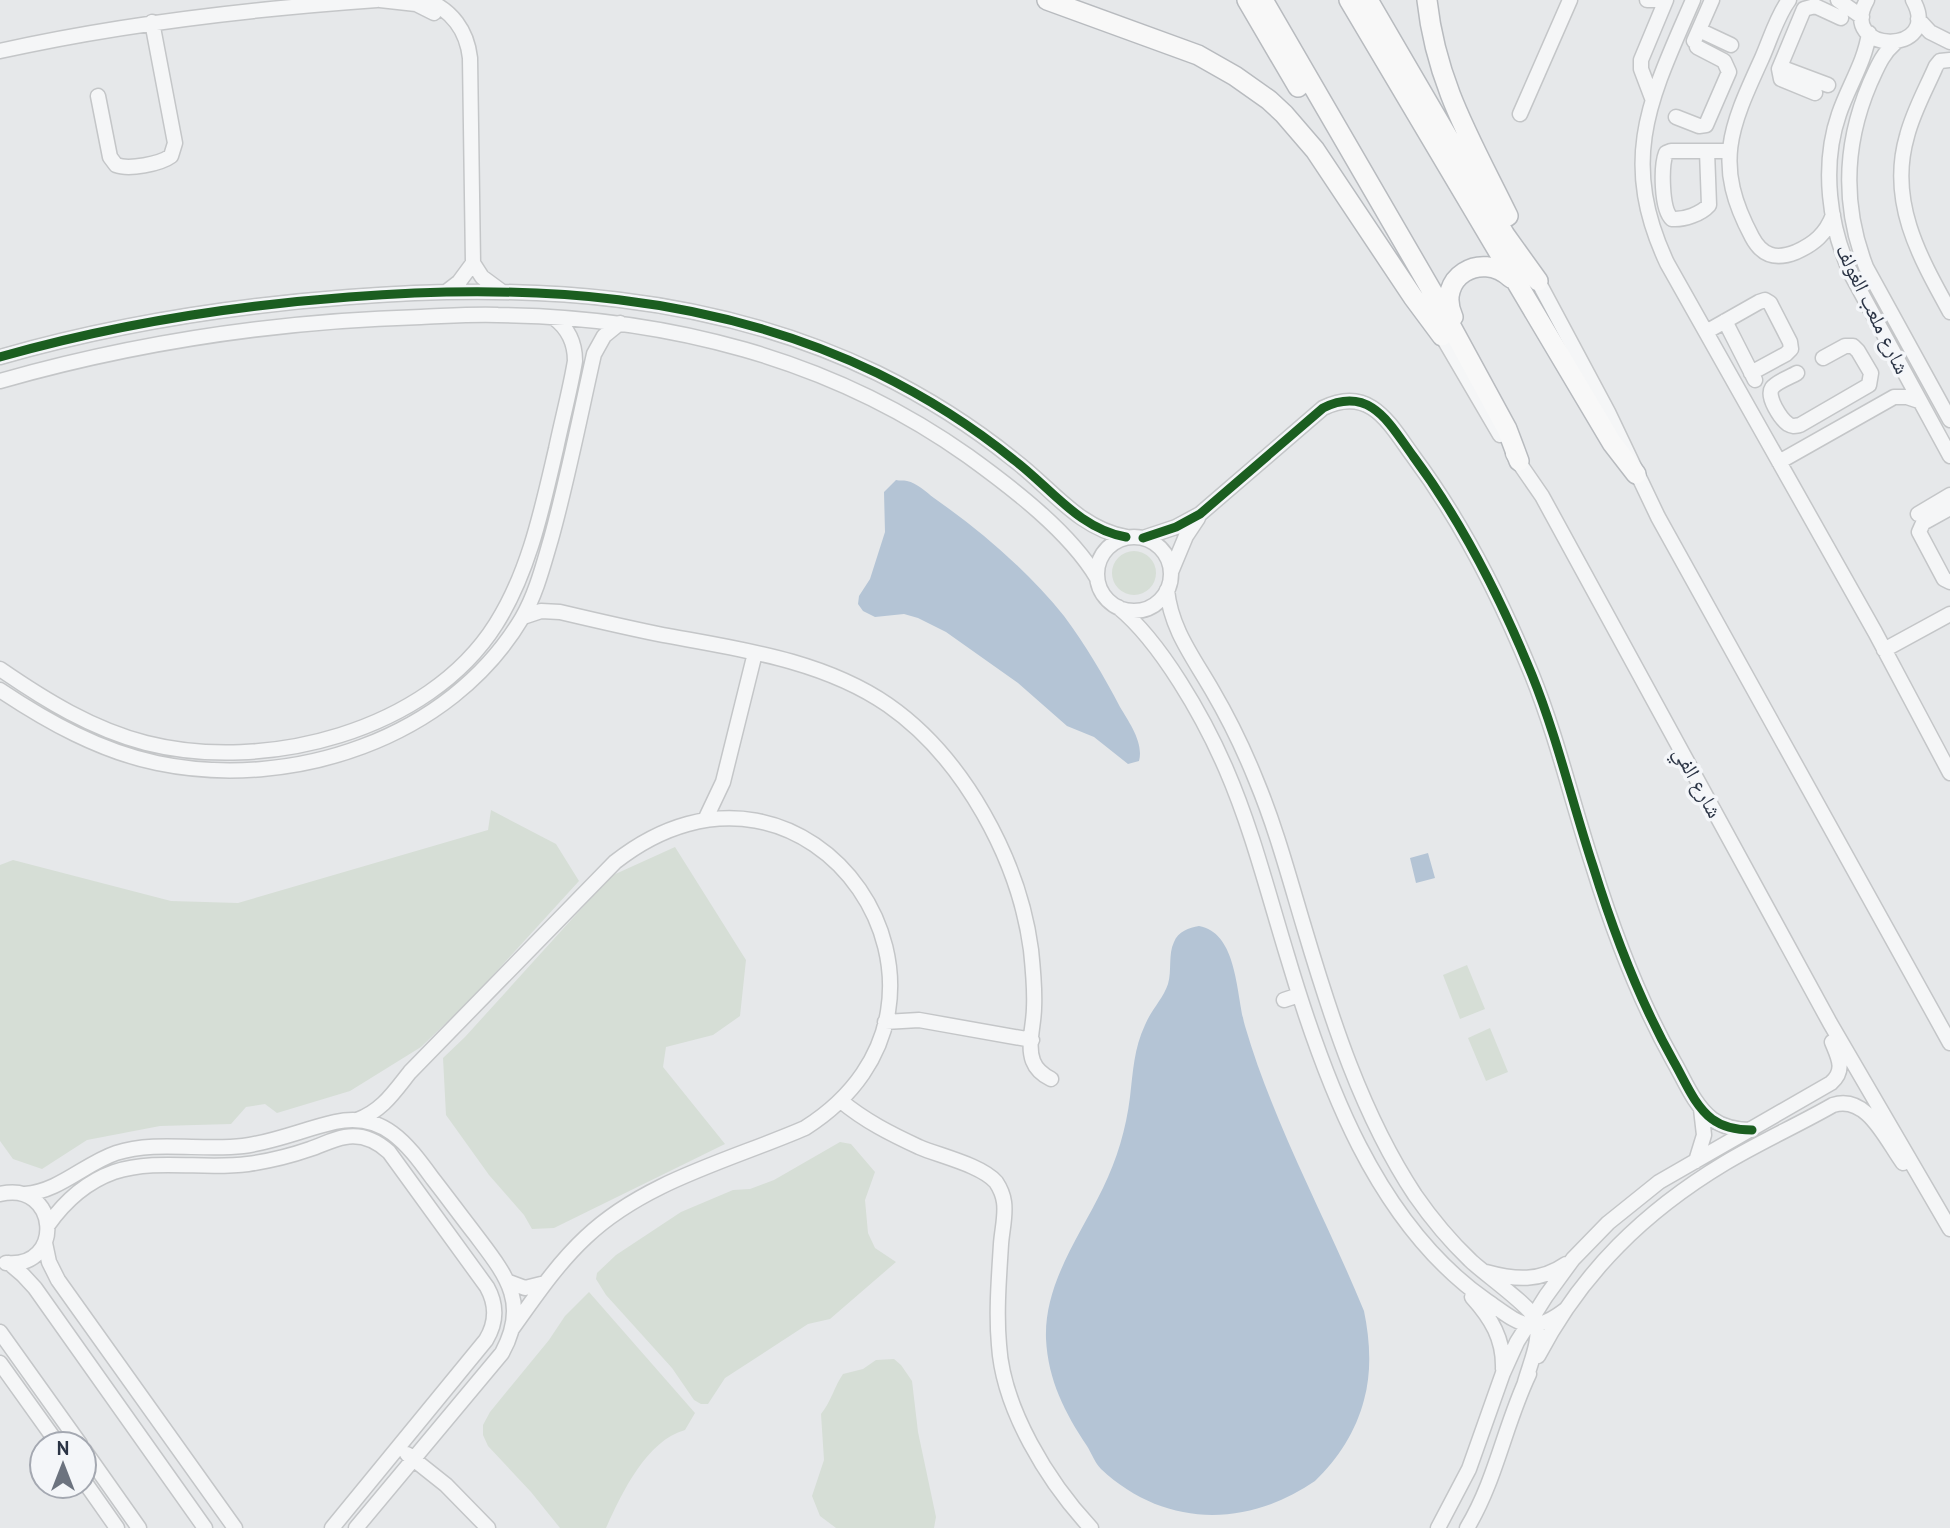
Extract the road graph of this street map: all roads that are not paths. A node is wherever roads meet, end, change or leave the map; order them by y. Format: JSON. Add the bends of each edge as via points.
{"nodes":[{"id":1,"x":379,"y":0,"type":"edge"},
{"id":2,"x":426,"y":0,"type":"edge"},
{"id":3,"x":1048,"y":0,"type":"edge"},
{"id":4,"x":1349,"y":0,"type":"edge"},
{"id":5,"x":1368,"y":0,"type":"edge"},
{"id":6,"x":1427,"y":0,"type":"edge"},
{"id":7,"x":1570,"y":0,"type":"edge"},
{"id":8,"x":1648,"y":0,"type":"edge"},
{"id":9,"x":1664,"y":0,"type":"edge"},
{"id":10,"x":1693,"y":0,"type":"edge"},
{"id":11,"x":1712,"y":0,"type":"edge"},
{"id":12,"x":1839,"y":0,"type":"edge"},
{"id":13,"x":1867,"y":0,"type":"edge"},
{"id":14,"x":1913,"y":0,"type":"edge"},
{"id":15,"x":1253,"y":1,"type":"edge"},
{"id":16,"x":1788,"y":1,"type":"edge"},
{"id":17,"x":1862,"y":17,"type":"junction"},
{"id":18,"x":1658,"y":19,"type":"junction"},
{"id":19,"x":1917,"y":19,"type":"junction"},
{"id":20,"x":152,"y":22,"type":"junction"},
{"id":21,"x":1840,"y":22,"type":"dead end"},
{"id":22,"x":1869,"y":33,"type":"junction"},
{"id":23,"x":1678,"y":34,"type":"junction"},
{"id":24,"x":1935,"y":35,"type":"junction"},
{"id":25,"x":1909,"y":36,"type":"junction"},
{"id":26,"x":1697,"y":39,"type":"junction"},
{"id":27,"x":1950,"y":42,"type":"edge"},
{"id":28,"x":1895,"y":43,"type":"junction"},
{"id":29,"x":0,"y":51,"type":"edge"},
{"id":30,"x":1731,"y":51,"type":"dead end"},
{"id":31,"x":1950,"y":60,"type":"edge"},
{"id":32,"x":1760,"y":62,"type":"junction"},
{"id":33,"x":1779,"y":68,"type":"junction"},
{"id":34,"x":470,"y":79,"type":"junction"},
{"id":35,"x":1821,"y":89,"type":"dead end"},
{"id":36,"x":99,"y":96,"type":"dead end"},
{"id":37,"x":1652,"y":99,"type":"junction"},
{"id":38,"x":1716,"y":104,"type":"junction"},
{"id":39,"x":1737,"y":113,"type":"junction"},
{"id":40,"x":1520,"y":114,"type":"dead end"},
{"id":41,"x":1676,"y":117,"type":"dead end"},
{"id":42,"x":1729,"y":150,"type":"junction"},
{"id":43,"x":1707,"y":151,"type":"junction"},
{"id":44,"x":1666,"y":208,"type":"junction"},
{"id":45,"x":1648,"y":213,"type":"junction"},
{"id":46,"x":1833,"y":215,"type":"junction"},
{"id":47,"x":1811,"y":244,"type":"junction"},
{"id":48,"x":1840,"y":246,"type":"junction"},
{"id":49,"x":473,"y":263,"type":"junction"},
{"id":50,"x":1515,"y":281,"type":"junction"},
{"id":51,"x":1538,"y":281,"type":"junction"},
{"id":52,"x":503,"y":291,"type":"junction"},
{"id":53,"x":446,"y":292,"type":"junction"},
{"id":54,"x":1869,"y":309,"type":"junction"},
{"id":55,"x":1950,"y":312,"type":"edge"},
{"id":56,"x":554,"y":318,"type":"junction"},
{"id":57,"x":1726,"y":321,"type":"junction"},
{"id":58,"x":620,"y":323,"type":"junction"},
{"id":59,"x":1706,"y":332,"type":"junction"},
{"id":60,"x":1442,"y":336,"type":"junction"},
{"id":61,"x":1907,"y":343,"type":"junction"},
{"id":62,"x":1466,"y":354,"type":"junction"},
{"id":63,"x":0,"y":357,"type":"edge"},
{"id":64,"x":1823,"y":358,"type":"dead end"},
{"id":65,"x":1779,"y":371,"type":"dead end"},
{"id":66,"x":1797,"y":373,"type":"dead end"},
{"id":67,"x":1904,"y":373,"type":"junction"},
{"id":68,"x":1754,"y":377,"type":"junction"},
{"id":69,"x":0,"y":381,"type":"edge"},
{"id":70,"x":1894,"y":397,"type":"junction"},
{"id":71,"x":1919,"y":401,"type":"junction"},
{"id":72,"x":1826,"y":410,"type":"junction"},
{"id":73,"x":1950,"y":420,"type":"edge"},
{"id":74,"x":1837,"y":430,"type":"junction"},
{"id":75,"x":1950,"y":456,"type":"edge"},
{"id":76,"x":1519,"y":461,"type":"junction"},
{"id":77,"x":1779,"y":462,"type":"junction"},
{"id":78,"x":1636,"y":474,"type":"junction"},
{"id":79,"x":1950,"y":496,"type":"edge"},
{"id":80,"x":1950,"y":508,"type":"edge"},
{"id":81,"x":1200,"y":514,"type":"junction"},
{"id":82,"x":1918,"y":514,"type":"dead end"},
{"id":83,"x":1126,"y":537,"type":"junction"},
{"id":84,"x":1143,"y":538,"type":"junction"},
{"id":85,"x":1171,"y":573,"type":"junction"},
{"id":86,"x":1097,"y":578,"type":"junction"},
{"id":87,"x":538,"y":582,"type":"junction"},
{"id":88,"x":1950,"y":582,"type":"edge"},
{"id":89,"x":1167,"y":590,"type":"junction"},
{"id":90,"x":1118,"y":607,"type":"junction"},
{"id":91,"x":559,"y":612,"type":"junction"},
{"id":92,"x":1950,"y":614,"type":"edge"},
{"id":93,"x":523,"y":617,"type":"junction"},
{"id":94,"x":1875,"y":632,"type":"junction"},
{"id":95,"x":1906,"y":638,"type":"junction"},
{"id":96,"x":1884,"y":650,"type":"junction"},
{"id":97,"x":755,"y":653,"type":"junction"},
{"id":98,"x":1894,"y":668,"type":"junction"},
{"id":99,"x":0,"y":669,"type":"edge"},
{"id":100,"x":0,"y":690,"type":"edge"},
{"id":101,"x":1950,"y":773,"type":"edge"},
{"id":102,"x":723,"y":782,"type":"junction"},
{"id":103,"x":725,"y":818,"type":"junction"},
{"id":104,"x":705,"y":820,"type":"junction"},
{"id":105,"x":1272,"y":903,"type":"junction"},
{"id":106,"x":1257,"y":909,"type":"dead end"},
{"id":107,"x":1904,"y":964,"type":"junction"},
{"id":108,"x":1299,"y":995,"type":"junction"},
{"id":109,"x":1284,"y":1000,"type":"dead end"},
{"id":110,"x":888,"y":1002,"type":"junction"},
{"id":111,"x":1950,"y":1019,"type":"edge"},
{"id":112,"x":919,"y":1020,"type":"junction"},
{"id":113,"x":885,"y":1022,"type":"junction"},
{"id":114,"x":1830,"y":1023,"type":"junction"},
{"id":115,"x":1032,"y":1040,"type":"junction"},
{"id":116,"x":1950,"y":1044,"type":"edge"},
{"id":117,"x":1051,"y":1079,"type":"dead end"},
{"id":118,"x":393,"y":1094,"type":"junction"},
{"id":119,"x":841,"y":1101,"type":"junction"},
{"id":120,"x":1700,"y":1108,"type":"junction"},
{"id":121,"x":357,"y":1120,"type":"junction"},
{"id":122,"x":381,"y":1126,"type":"junction"},
{"id":123,"x":1752,"y":1130,"type":"junction"},
{"id":124,"x":378,"y":1143,"type":"junction"},
{"id":125,"x":1696,"y":1161,"type":"junction"},
{"id":126,"x":1928,"y":1189,"type":"junction"},
{"id":127,"x":3,"y":1191,"type":"edge"},
{"id":128,"x":25,"y":1194,"type":"junction"},
{"id":129,"x":48,"y":1225,"type":"junction"},
{"id":130,"x":1950,"y":1229,"type":"edge"},
{"id":131,"x":45,"y":1243,"type":"junction"},
{"id":132,"x":1573,"y":1259,"type":"junction"},
{"id":133,"x":4,"y":1263,"type":"edge"},
{"id":134,"x":1481,"y":1270,"type":"junction"},
{"id":135,"x":1453,"y":1274,"type":"junction"},
{"id":136,"x":509,"y":1282,"type":"junction"},
{"id":137,"x":545,"y":1283,"type":"junction"},
{"id":138,"x":1565,"y":1310,"type":"junction"},
{"id":139,"x":1532,"y":1321,"type":"junction"},
{"id":140,"x":512,"y":1329,"type":"junction"},
{"id":141,"x":0,"y":1332,"type":"edge"},
{"id":142,"x":0,"y":1363,"type":"edge"},
{"id":143,"x":1503,"y":1373,"type":"junction"},
{"id":144,"x":1525,"y":1382,"type":"junction"},
{"id":145,"x":0,"y":1385,"type":"edge"},
{"id":146,"x":18,"y":1388,"type":"junction"},
{"id":147,"x":48,"y":1430,"type":"edge"},
{"id":148,"x":69,"y":1430,"type":"edge"},
{"id":149,"x":398,"y":1447,"type":"junction"},
{"id":150,"x":413,"y":1459,"type":"junction"},
{"id":151,"x":98,"y":1470,"type":"edge"},
{"id":152,"x":97,"y":1500,"type":"edge"},
{"id":153,"x":117,"y":1528,"type":"edge"},
{"id":154,"x":139,"y":1528,"type":"edge"},
{"id":155,"x":205,"y":1528,"type":"edge"},
{"id":156,"x":235,"y":1528,"type":"edge"},
{"id":157,"x":332,"y":1528,"type":"edge"},
{"id":158,"x":356,"y":1528,"type":"edge"},
{"id":159,"x":488,"y":1528,"type":"edge"},
{"id":160,"x":1091,"y":1528,"type":"edge"},
{"id":161,"x":1438,"y":1528,"type":"edge"},
{"id":162,"x":1467,"y":1528,"type":"edge"}],
"edges":[{"from":1,"to":20,"type":"street"},
{"from":1,"to":34,"type":"street","via":[[416,4],[440,17],[457,38]]},
{"from":2,"to":34,"type":"street","via":[[445,10],[461,28],[469,50]]},
{"from":3,"to":60,"type":"highway","via":[[1198,55],[1269,100],[1315,150]]},
{"from":4,"to":50,"type":"highway"},
{"from":5,"to":51,"type":"highway","via":[[1505,235]]},
{"from":6,"to":51,"type":"highway","via":[[1449,95]]},
{"from":7,"to":40,"type":"street"},
{"from":8,"to":9,"type":"street"},
{"from":8,"to":18,"type":"street"},
{"from":9,"to":18,"type":"street"},
{"from":10,"to":23,"type":"street"},
{"from":11,"to":26,"type":"street"},
{"from":12,"to":17,"type":"street"},
{"from":13,"to":17,"type":"street"},
{"from":14,"to":19,"type":"street"},
{"from":15,"to":60,"type":"highway"},
{"from":15,"to":62,"type":"highway","via":[[1433,292]]},
{"from":16,"to":32,"type":"street"},
{"from":17,"to":22,"type":"street"},
{"from":18,"to":37,"type":"street","via":[[1640,64]]},
{"from":19,"to":24,"type":"street"},
{"from":19,"to":25,"type":"street"},
{"from":20,"to":29,"type":"street"},
{"from":20,"to":36,"type":"street","via":[[175,143],[172,156],[116,165],[110,157]]},
{"from":21,"to":33,"type":"street","via":[[1815,6],[1802,11]]},
{"from":22,"to":28,"type":"street","via":[[1881,42]]},
{"from":22,"to":46,"type":"street","name":"شارع ملعب الغولف","via":[[1834,135]]},
{"from":23,"to":26,"type":"street"},
{"from":23,"to":37,"type":"street"},
{"from":24,"to":25,"type":"street"},
{"from":24,"to":27,"type":"street"},
{"from":25,"to":28,"type":"street"},
{"from":26,"to":30,"type":"street"},
{"from":26,"to":38,"type":"street","via":[[1728,68]]},
{"from":28,"to":61,"type":"street","name":"شارع ملعب الغولف","via":[[1880,61],[1857,118],[1848,190],[1853,228],[1866,267]]},
{"from":31,"to":55,"type":"street","via":[[1938,63],[1931,77],[1908,132],[1901,175],[1910,235]]},
{"from":32,"to":33,"type":"street"},
{"from":32,"to":39,"type":"street"},
{"from":33,"to":35,"type":"street"},
{"from":34,"to":49,"type":"street"},
{"from":37,"to":45,"type":"street","via":[[1642,156]]},
{"from":38,"to":39,"type":"street"},
{"from":38,"to":41,"type":"street","via":[[1704,126]]},
{"from":39,"to":42,"type":"street"},
{"from":42,"to":43,"type":"street"},
{"from":42,"to":47,"type":"street","via":[[1734,200],[1759,248],[1770,256],[1783,256]]},
{"from":43,"to":44,"type":"street","via":[[1665,155]]},
{"from":43,"to":44,"type":"street","via":[[1707,208],[1675,219]]},
{"from":44,"to":45,"type":"street"},
{"from":45,"to":59,"type":"street","via":[[1667,263]]},
{"from":46,"to":47,"type":"street","via":[[1827,229]]},
{"from":46,"to":48,"type":"street","name":"شارع ملعب الغولف"},
{"from":47,"to":48,"type":"street"},
{"from":48,"to":54,"type":"street","name":"شارع ملعب الغولف"},
{"from":49,"to":52,"type":"street","via":[[488,283]]},
{"from":49,"to":53,"type":"street"},
{"from":50,"to":62,"type":"highway","via":[[1500,269],[1483,266],[1466,271],[1453,284],[1449,307]]},
{"from":50,"to":78,"type":"highway","via":[[1612,443]]},
{"from":51,"to":78,"type":"street"},
{"from":52,"to":53,"type":"street"},
{"from":52,"to":83,"type":"street","via":[[601,296],[689,310],[818,347],[945,410],[1016,461],[1093,526]]},
{"from":53,"to":63,"type":"street","via":[[222,309],[115,328]]},
{"from":54,"to":61,"type":"street","via":[[1877,313],[1895,344]]},
{"from":54,"to":67,"type":"street","name":"شارع ملعب الغولف"},
{"from":56,"to":58,"type":"street"},
{"from":56,"to":69,"type":"street","via":[[398,318],[243,330],[130,349]]},
{"from":56,"to":99,"type":"street","via":[[568,332],[575,361],[532,543],[513,593],[487,638],[464,666],[423,699],[372,723],[295,746],[195,751],[146,743],[99,727]]},
{"from":57,"to":59,"type":"street"},
{"from":57,"to":68,"type":"street"},
{"from":57,"to":68,"type":"street","via":[[1762,300],[1772,306],[1791,349]]},
{"from":58,"to":86,"type":"street","via":[[756,351],[825,376],[891,408],[1002,482],[1077,550]]},
{"from":58,"to":87,"type":"street","via":[[604,336],[594,354]]},
{"from":59,"to":77,"type":"street"},
{"from":60,"to":76,"type":"street","name":"شارع الفي"},
{"from":61,"to":73,"type":"street","name":"شارع ملعب الغولف"},
{"from":62,"to":76,"type":"highway"},
{"from":64,"to":72,"type":"street","via":[[1853,346],[1871,377],[1866,388]]},
{"from":65,"to":68,"type":"street","via":[[1761,384]]},
{"from":66,"to":72,"type":"street","via":[[1770,390],[1785,421],[1800,425]]},
{"from":67,"to":70,"type":"street"},
{"from":67,"to":71,"type":"street","name":"شارع ملعب الغولف"},
{"from":70,"to":71,"type":"street"},
{"from":70,"to":74,"type":"street"},
{"from":71,"to":75,"type":"street","name":"شارع ملعب الغولف"},
{"from":72,"to":74,"type":"street"},
{"from":74,"to":77,"type":"street"},
{"from":76,"to":114,"type":"street","name":"شارع الفي"},
{"from":77,"to":94,"type":"street"},
{"from":78,"to":107,"type":"street"},
{"from":79,"to":82,"type":"street"},
{"from":80,"to":88,"type":"street","via":[[1923,523],[1919,532],[1944,579]]},
{"from":81,"to":84,"type":"street"},
{"from":81,"to":85,"type":"street"},
{"from":81,"to":120,"type":"street","via":[[1328,398],[1359,393],[1377,403],[1456,522],[1519,643],[1558,745],[1614,931],[1657,1029]]},
{"from":83,"to":84,"type":"street"},
{"from":83,"to":86,"type":"street","via":[[1101,556]]},
{"from":84,"to":85,"type":"street","via":[[1160,547]]},
{"from":85,"to":89,"type":"street"},
{"from":86,"to":90,"type":"street","via":[[1104,595]]},
{"from":87,"to":91,"type":"street"},
{"from":87,"to":93,"type":"street"},
{"from":89,"to":90,"type":"street","via":[[1152,606]]},
{"from":89,"to":134,"type":"street","via":[[1179,636],[1225,713],[1294,872],[1367,1105],[1404,1177],[1441,1230]]},
{"from":90,"to":105,"type":"street","via":[[1156,647],[1216,746]]},
{"from":91,"to":93,"type":"street"},
{"from":91,"to":97,"type":"street"},
{"from":92,"to":95,"type":"street"},
{"from":93,"to":100,"type":"street","via":[[481,672],[428,715],[355,749],[275,767],[204,769],[133,757],[65,729]]},
{"from":94,"to":95,"type":"street"},
{"from":94,"to":96,"type":"street"},
{"from":95,"to":96,"type":"street"},
{"from":95,"to":98,"type":"street"},
{"from":96,"to":98,"type":"street"},
{"from":97,"to":102,"type":"street"},
{"from":97,"to":115,"type":"street","via":[[824,673],[888,705],[924,736],[958,775],[990,824],[1019,894],[1034,980]]},
{"from":98,"to":101,"type":"street"},
{"from":102,"to":103,"type":"street"},
{"from":102,"to":104,"type":"street"},
{"from":103,"to":104,"type":"street"},
{"from":103,"to":110,"type":"street","via":[[758,821],[793,833],[844,868],[868,901],[884,939]]},
{"from":104,"to":118,"type":"street","via":[[664,831],[615,862]]},
{"from":105,"to":106,"type":"street"},
{"from":105,"to":108,"type":"street"},
{"from":107,"to":111,"type":"street","via":[[1921,978]]},
{"from":107,"to":116,"type":"street"},
{"from":108,"to":109,"type":"street"},
{"from":108,"to":135,"type":"street","via":[[1341,1105],[1386,1194],[1416,1237]]},
{"from":110,"to":112,"type":"street"},
{"from":110,"to":113,"type":"street"},
{"from":112,"to":113,"type":"street"},
{"from":112,"to":115,"type":"street"},
{"from":113,"to":119,"type":"street","via":[[866,1070]]},
{"from":114,"to":123,"type":"street","via":[[1840,1062],[1836,1079]]},
{"from":114,"to":126,"type":"street","name":"شارع الفي"},
{"from":115,"to":117,"type":"street","via":[[1032,1060]]},
{"from":118,"to":121,"type":"street","via":[[374,1113]]},
{"from":118,"to":122,"type":"street"},
{"from":119,"to":137,"type":"street","via":[[804,1128],[674,1181],[620,1210],[572,1251]]},
{"from":119,"to":160,"type":"street","via":[[878,1127],[984,1172],[998,1185],[1004,1204],[999,1347],[1006,1378],[1034,1449],[1055,1485]]},
{"from":120,"to":123,"type":"street","via":[[1719,1124]]},
{"from":120,"to":125,"type":"street","via":[[1704,1135]]},
{"from":121,"to":122,"type":"street"},
{"from":121,"to":128,"type":"street","via":[[241,1146],[129,1150],[99,1160],[48,1189]]},
{"from":122,"to":124,"type":"street"},
{"from":122,"to":136,"type":"street","via":[[408,1145]]},
{"from":123,"to":125,"type":"street"},
{"from":124,"to":129,"type":"street","via":[[345,1137],[253,1163],[119,1171],[72,1197]]},
{"from":124,"to":149,"type":"street","via":[[394,1157],[487,1287],[495,1313],[486,1340]]},
{"from":125,"to":132,"type":"street","via":[[1633,1202]]},
{"from":126,"to":130,"type":"street","name":"شارع الفي"},
{"from":126,"to":138,"type":"street","via":[[1908,1171],[1863,1109],[1846,1102],[1833,1105],[1726,1163],[1661,1206],[1624,1237]]},
{"from":127,"to":128,"type":"street"},
{"from":128,"to":129,"type":"street","via":[[41,1206]]},
{"from":129,"to":131,"type":"street"},
{"from":131,"to":133,"type":"street","via":[[30,1259]]},
{"from":131,"to":156,"type":"street","via":[[58,1280]]},
{"from":132,"to":134,"type":"street","via":[[1554,1272],[1522,1280]]},
{"from":132,"to":139,"type":"street"},
{"from":133,"to":155,"type":"street","via":[[35,1288],[163,1481]]},
{"from":134,"to":139,"type":"street"},
{"from":135,"to":139,"type":"street","via":[[1505,1314]]},
{"from":135,"to":143,"type":"street","via":[[1496,1330]]},
{"from":136,"to":137,"type":"street","via":[[525,1288]]},
{"from":136,"to":140,"type":"street","via":[[515,1308]]},
{"from":137,"to":140,"type":"street"},
{"from":138,"to":139,"type":"street","via":[[1551,1321]]},
{"from":138,"to":144,"type":"street"},
{"from":139,"to":143,"type":"street"},
{"from":139,"to":144,"type":"street","via":[[1537,1336]]},
{"from":140,"to":150,"type":"street","via":[[502,1353]]},
{"from":141,"to":148,"type":"street"},
{"from":142,"to":146,"type":"street"},
{"from":143,"to":161,"type":"street","via":[[1469,1469]]},
{"from":144,"to":162,"type":"street","via":[[1495,1469]]},
{"from":145,"to":146,"type":"street"},
{"from":146,"to":147,"type":"street"},
{"from":149,"to":150,"type":"street"},
{"from":149,"to":157,"type":"street"},
{"from":150,"to":158,"type":"street"},
{"from":150,"to":159,"type":"street"},
{"from":151,"to":154,"type":"street"},
{"from":152,"to":153,"type":"street"}]}
